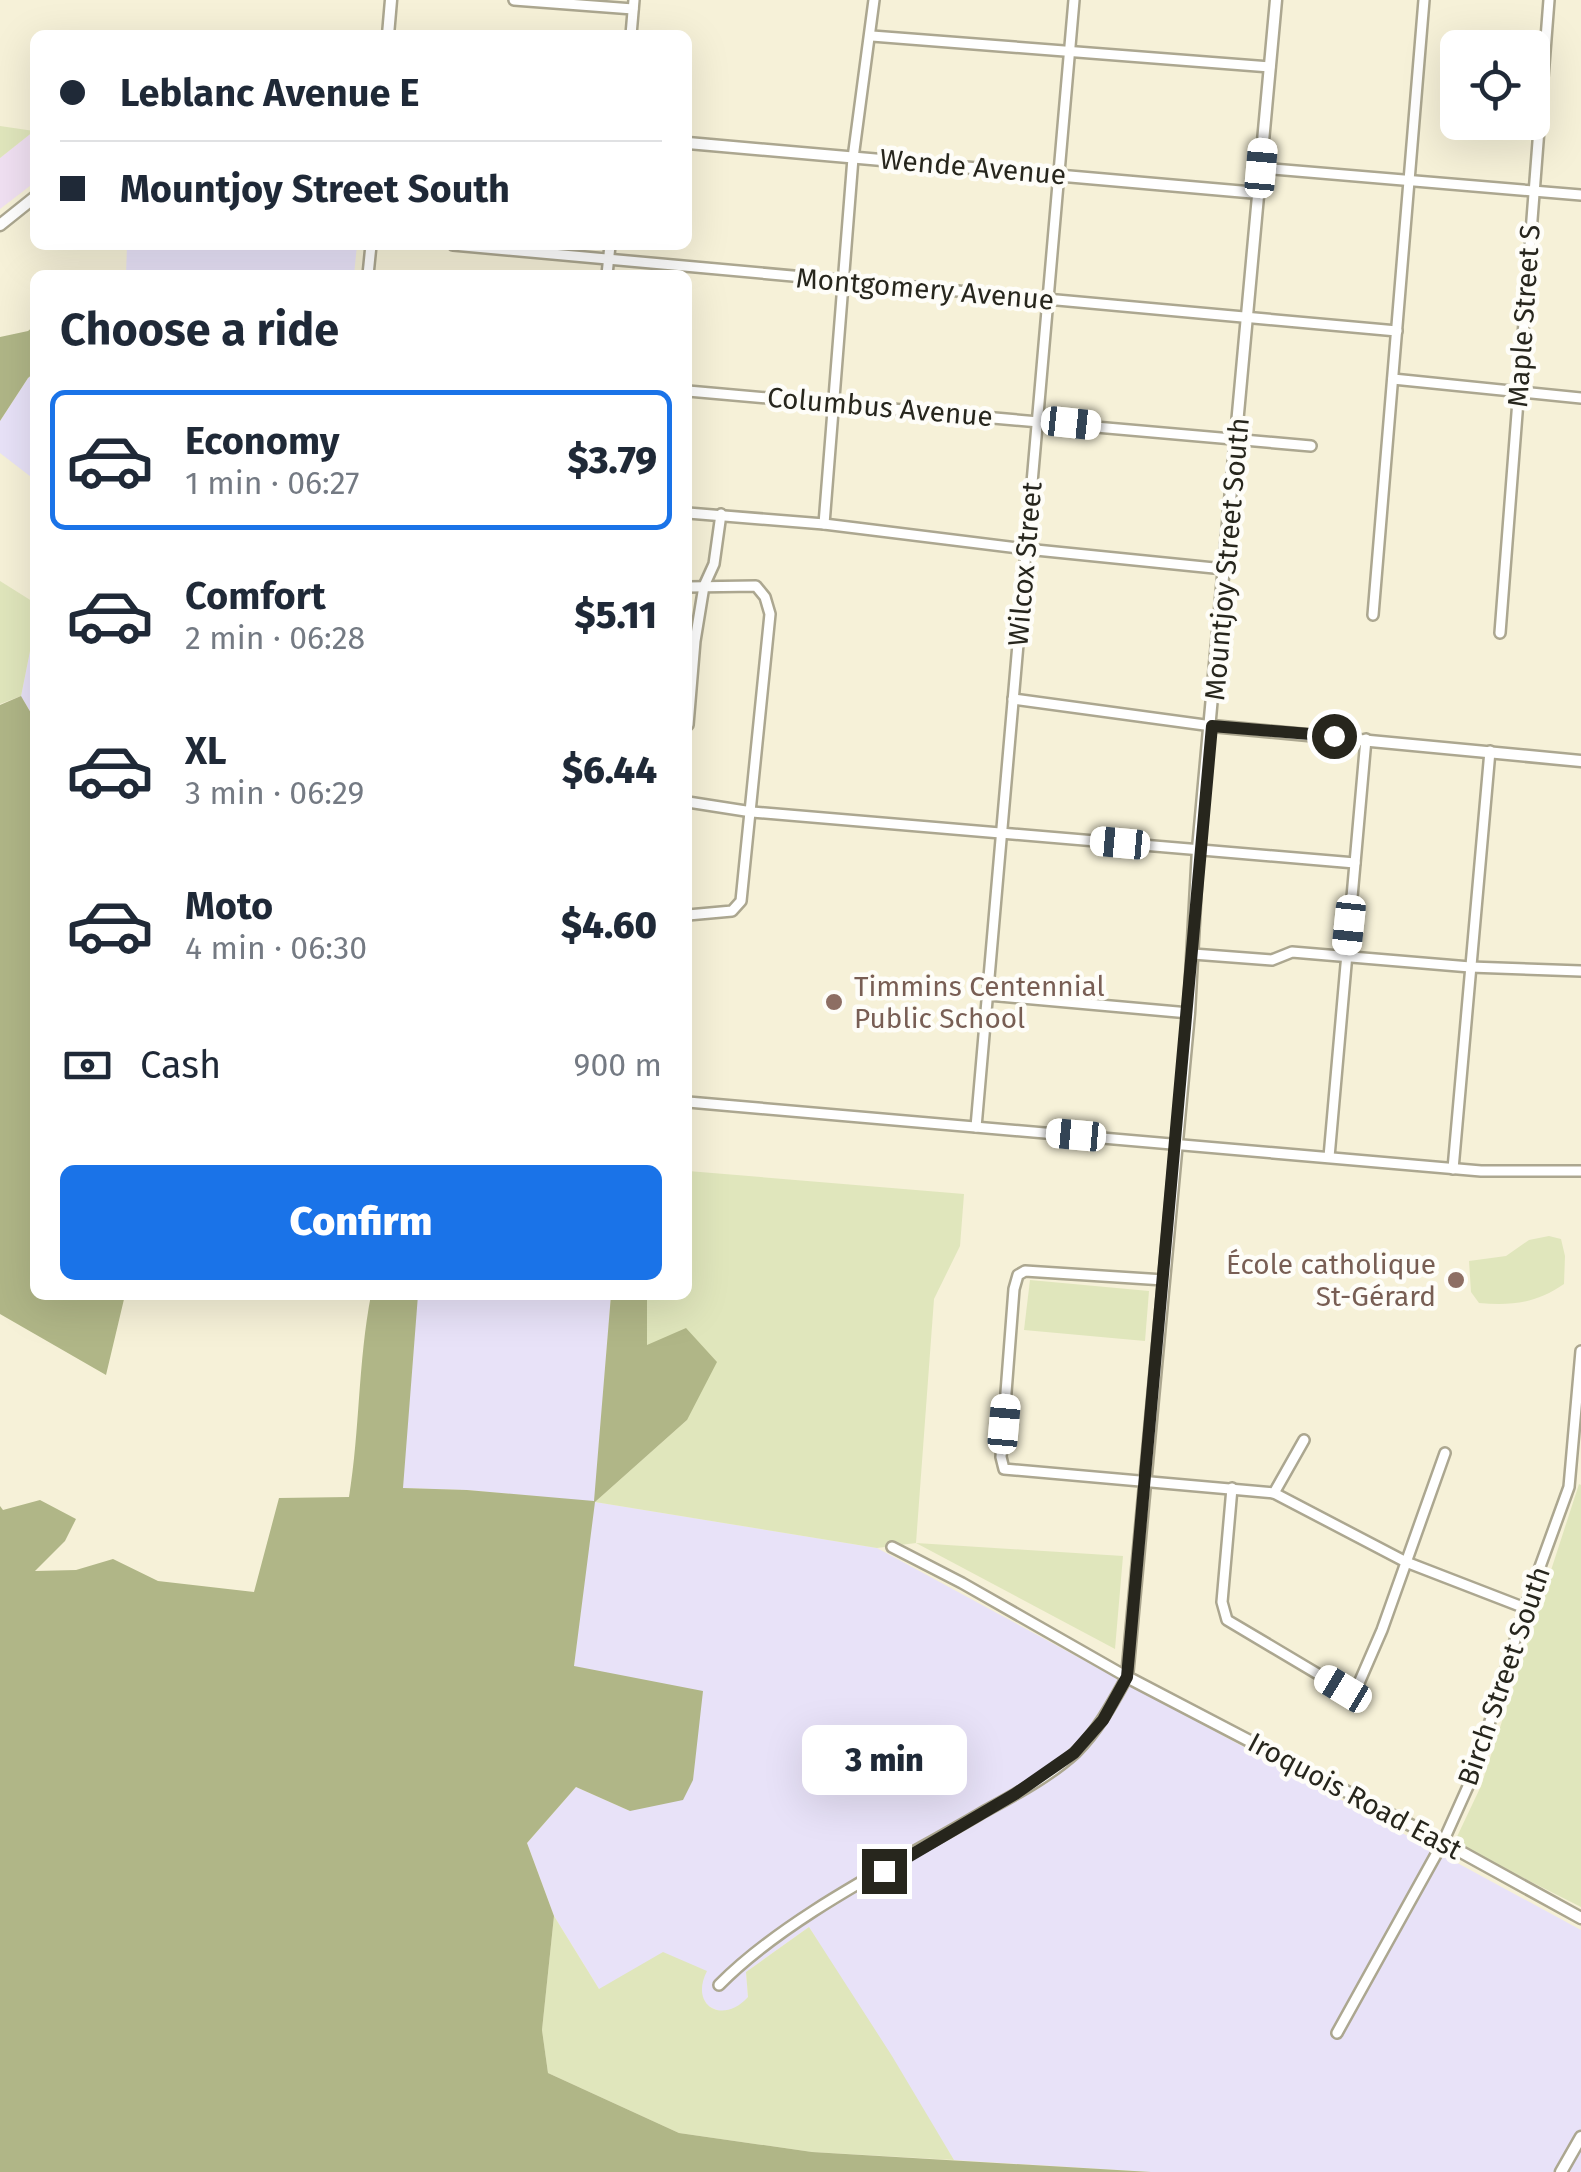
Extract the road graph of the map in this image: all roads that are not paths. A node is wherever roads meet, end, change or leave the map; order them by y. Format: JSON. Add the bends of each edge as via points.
{"nodes":[{"id":1,"x":391,"y":0,"type":"edge"},
{"id":2,"x":514,"y":0,"type":"edge"},
{"id":3,"x":874,"y":0,"type":"edge"},
{"id":4,"x":1074,"y":0,"type":"edge"},
{"id":5,"x":1276,"y":0,"type":"edge"},
{"id":6,"x":1424,"y":0,"type":"edge"},
{"id":7,"x":1549,"y":0,"type":"edge"},
{"id":8,"x":634,"y":5,"type":"edge"},
{"id":9,"x":388,"y":30,"type":"edge"},
{"id":10,"x":631,"y":30,"type":"edge"},
{"id":11,"x":872,"y":36,"type":"junction"},
{"id":12,"x":1069,"y":52,"type":"junction"},
{"id":13,"x":1270,"y":68,"type":"junction"},
{"id":14,"x":692,"y":142,"type":"edge"},
{"id":15,"x":853,"y":158,"type":"junction"},
{"id":16,"x":1261,"y":168,"type":"junction"},
{"id":17,"x":1059,"y":174,"type":"junction"},
{"id":18,"x":1408,"y":181,"type":"junction"},
{"id":19,"x":1533,"y":191,"type":"junction"},
{"id":20,"x":1258,"y":193,"type":"junction"},
{"id":21,"x":1581,"y":196,"type":"edge"},
{"id":22,"x":30,"y":201,"type":"edge"},
{"id":23,"x":0,"y":225,"type":"edge"},
{"id":24,"x":513,"y":250,"type":"edge"},
{"id":25,"x":609,"y":250,"type":"edge"},
{"id":26,"x":608,"y":258,"type":"junction"},
{"id":27,"x":607,"y":270,"type":"edge"},
{"id":28,"x":843,"y":281,"type":"junction"},
{"id":29,"x":1048,"y":301,"type":"junction"},
{"id":30,"x":1248,"y":318,"type":"junction"},
{"id":31,"x":1397,"y":330,"type":"junction"},
{"id":32,"x":1393,"y":378,"type":"junction"},
{"id":33,"x":692,"y":391,"type":"edge"},
{"id":34,"x":1518,"y":391,"type":"junction"},
{"id":35,"x":1581,"y":398,"type":"edge"},
{"id":36,"x":834,"y":402,"type":"junction"},
{"id":37,"x":1038,"y":420,"type":"junction"},
{"id":38,"x":1237,"y":440,"type":"junction"},
{"id":39,"x":1311,"y":446,"type":"dead end"},
{"id":40,"x":692,"y":512,"type":"edge"},
{"id":41,"x":721,"y":514,"type":"junction"},
{"id":42,"x":824,"y":524,"type":"junction"},
{"id":43,"x":1026,"y":549,"type":"junction"},
{"id":44,"x":1224,"y":568,"type":"junction"},
{"id":45,"x":704,"y":586,"type":"junction"},
{"id":46,"x":692,"y":588,"type":"edge"},
{"id":47,"x":1373,"y":615,"type":"dead end"},
{"id":48,"x":1500,"y":632,"type":"dead end"},
{"id":49,"x":692,"y":676,"type":"edge"},
{"id":50,"x":1013,"y":699,"type":"junction"},
{"id":51,"x":1212,"y":726,"type":"junction"},
{"id":52,"x":1366,"y":739,"type":"junction"},
{"id":53,"x":1490,"y":751,"type":"junction"},
{"id":54,"x":1581,"y":761,"type":"edge"},
{"id":55,"x":692,"y":803,"type":"edge"},
{"id":56,"x":752,"y":812,"type":"junction"},
{"id":57,"x":1002,"y":834,"type":"junction"},
{"id":58,"x":1198,"y":850,"type":"junction"},
{"id":59,"x":1355,"y":864,"type":"junction"},
{"id":60,"x":692,"y":915,"type":"edge"},
{"id":61,"x":1193,"y":954,"type":"junction"},
{"id":62,"x":1346,"y":955,"type":"junction"},
{"id":63,"x":1470,"y":967,"type":"junction"},
{"id":64,"x":1581,"y":971,"type":"edge"},
{"id":65,"x":988,"y":994,"type":"junction"},
{"id":66,"x":1189,"y":1013,"type":"junction"},
{"id":67,"x":692,"y":1102,"type":"edge"},
{"id":68,"x":976,"y":1127,"type":"junction"},
{"id":69,"x":1176,"y":1144,"type":"junction"},
{"id":70,"x":1329,"y":1157,"type":"junction"},
{"id":71,"x":1453,"y":1169,"type":"junction"},
{"id":72,"x":1581,"y":1171,"type":"edge"},
{"id":73,"x":1164,"y":1280,"type":"junction"},
{"id":74,"x":1581,"y":1351,"type":"edge"},
{"id":75,"x":1579,"y":1412,"type":"edge"},
{"id":76,"x":1304,"y":1440,"type":"dead end"},
{"id":77,"x":1445,"y":1453,"type":"dead end"},
{"id":78,"x":1146,"y":1481,"type":"junction"},
{"id":79,"x":1232,"y":1488,"type":"junction"},
{"id":80,"x":1274,"y":1493,"type":"junction"},
{"id":81,"x":892,"y":1548,"type":"dead end"},
{"id":82,"x":1406,"y":1562,"type":"junction"},
{"id":83,"x":1525,"y":1608,"type":"junction"},
{"id":84,"x":1127,"y":1677,"type":"junction"},
{"id":85,"x":1443,"y":1842,"type":"junction"},
{"id":86,"x":1581,"y":1918,"type":"edge"},
{"id":87,"x":719,"y":1985,"type":"dead end"},
{"id":88,"x":1337,"y":2033,"type":"dead end"},
{"id":89,"x":1581,"y":2137,"type":"edge"},
{"id":90,"x":1561,"y":2172,"type":"edge"}],
"edges":[{"from":1,"to":9,"type":"street"},
{"from":2,"to":8,"type":"street"},
{"from":3,"to":11,"type":"street"},
{"from":4,"to":12,"type":"street","name":"Wilcox Street"},
{"from":5,"to":13,"type":"street","name":"Mountjoy Street South"},
{"from":6,"to":18,"type":"street"},
{"from":7,"to":19,"type":"street","name":"Maple Street S"},
{"from":8,"to":10,"type":"street"},
{"from":11,"to":12,"type":"street"},
{"from":11,"to":15,"type":"street"},
{"from":12,"to":13,"type":"street"},
{"from":12,"to":17,"type":"street","name":"Wilcox Street"},
{"from":13,"to":16,"type":"street","name":"Mountjoy Street South"},
{"from":14,"to":15,"type":"street","name":"Wende Avenue"},
{"from":15,"to":17,"type":"street","name":"Wende Avenue"},
{"from":15,"to":28,"type":"street"},
{"from":16,"to":18,"type":"street"},
{"from":16,"to":20,"type":"street","name":"Mountjoy Street South"},
{"from":17,"to":20,"type":"street","name":"Wende Avenue"},
{"from":17,"to":29,"type":"street","name":"Wilcox Street"},
{"from":18,"to":19,"type":"street"},
{"from":18,"to":31,"type":"street"},
{"from":19,"to":21,"type":"street"},
{"from":19,"to":34,"type":"street","name":"Maple Street S"},
{"from":20,"to":30,"type":"street","name":"Mountjoy Street South"},
{"from":22,"to":23,"type":"street"},
{"from":24,"to":26,"type":"street","name":"Montgomery Avenue"},
{"from":25,"to":26,"type":"street"},
{"from":26,"to":27,"type":"street"},
{"from":26,"to":28,"type":"street","name":"Montgomery Avenue"},
{"from":28,"to":29,"type":"street","name":"Montgomery Avenue"},
{"from":28,"to":36,"type":"street"},
{"from":29,"to":30,"type":"street","name":"Montgomery Avenue"},
{"from":29,"to":37,"type":"street","name":"Wilcox Street"},
{"from":30,"to":31,"type":"street","name":"Montgomery Avenue"},
{"from":30,"to":38,"type":"street","name":"Mountjoy Street South"},
{"from":31,"to":32,"type":"street"},
{"from":32,"to":34,"type":"street"},
{"from":32,"to":47,"type":"street"},
{"from":33,"to":36,"type":"street","name":"Columbus Avenue"},
{"from":34,"to":35,"type":"street"},
{"from":34,"to":48,"type":"street","name":"Maple Street S"},
{"from":36,"to":37,"type":"street","name":"Columbus Avenue"},
{"from":36,"to":42,"type":"street"},
{"from":37,"to":38,"type":"street","name":"Columbus Avenue"},
{"from":37,"to":43,"type":"street","name":"Wilcox Street"},
{"from":38,"to":39,"type":"street","name":"Columbus Avenue"},
{"from":38,"to":44,"type":"street","name":"Mountjoy Street South"},
{"from":40,"to":41,"type":"street"},
{"from":41,"to":42,"type":"street"},
{"from":41,"to":45,"type":"street"},
{"from":42,"to":43,"type":"street"},
{"from":43,"to":44,"type":"street"},
{"from":43,"to":50,"type":"street","name":"Wilcox Street"},
{"from":44,"to":51,"type":"street","name":"Mountjoy Street South"},
{"from":45,"to":46,"type":"street"},
{"from":45,"to":49,"type":"street"},
{"from":45,"to":56,"type":"street","via":[[756,586],[770,614]]},
{"from":50,"to":51,"type":"street"},
{"from":50,"to":57,"type":"street","name":"Wilcox Street"},
{"from":51,"to":52,"type":"street"},
{"from":51,"to":58,"type":"street","name":"Mountjoy Street South"},
{"from":52,"to":53,"type":"street"},
{"from":52,"to":59,"type":"street"},
{"from":53,"to":54,"type":"street"},
{"from":53,"to":63,"type":"street"},
{"from":55,"to":56,"type":"street"},
{"from":56,"to":57,"type":"street"},
{"from":56,"to":60,"type":"street","via":[[741,901],[732,911]]},
{"from":57,"to":58,"type":"street"},
{"from":57,"to":65,"type":"street","name":"Wilcox Street"},
{"from":58,"to":59,"type":"street"},
{"from":58,"to":61,"type":"street","name":"Mountjoy Street South"},
{"from":59,"to":62,"type":"street"},
{"from":61,"to":62,"type":"street","via":[[1272,960],[1292,952]]},
{"from":61,"to":66,"type":"street","name":"Mountjoy Street South"},
{"from":62,"to":63,"type":"street"},
{"from":62,"to":70,"type":"street"},
{"from":63,"to":64,"type":"street"},
{"from":63,"to":71,"type":"street"},
{"from":65,"to":66,"type":"street"},
{"from":65,"to":68,"type":"street","name":"Wilcox Street"},
{"from":66,"to":69,"type":"street","name":"Mountjoy Street South"},
{"from":67,"to":68,"type":"street"},
{"from":68,"to":69,"type":"street"},
{"from":69,"to":70,"type":"street"},
{"from":69,"to":73,"type":"street","name":"Mountjoy Street South"},
{"from":70,"to":71,"type":"street"},
{"from":71,"to":72,"type":"street"},
{"from":73,"to":78,"type":"street","name":"Mountjoy Street South"},
{"from":73,"to":78,"type":"street","via":[[1025,1270],[1014,1289],[1004,1470]]},
{"from":74,"to":75,"type":"street","name":"Birch Street South"},
{"from":75,"to":83,"type":"street","name":"Birch Street South","via":[[1570,1487]]},
{"from":76,"to":80,"type":"street"},
{"from":77,"to":82,"type":"street"},
{"from":78,"to":79,"type":"street"},
{"from":78,"to":84,"type":"street","name":"Mountjoy Street South"},
{"from":79,"to":80,"type":"street"},
{"from":79,"to":82,"type":"street","via":[[1222,1602],[1228,1620],[1343,1689],[1359,1683]]},
{"from":80,"to":82,"type":"street"},
{"from":81,"to":84,"type":"street"},
{"from":82,"to":83,"type":"street"},
{"from":83,"to":85,"type":"street","name":"Birch Street South","via":[[1474,1773]]},
{"from":84,"to":85,"type":"street","name":"Iroquois Road East"},
{"from":84,"to":87,"type":"street","name":"Mountjoy Street South","via":[[1074,1753],[801,1922]]},
{"from":85,"to":86,"type":"street","name":"Iroquois Road East"},
{"from":85,"to":88,"type":"street","name":"Birch Street South"},
{"from":89,"to":90,"type":"street"}]}
